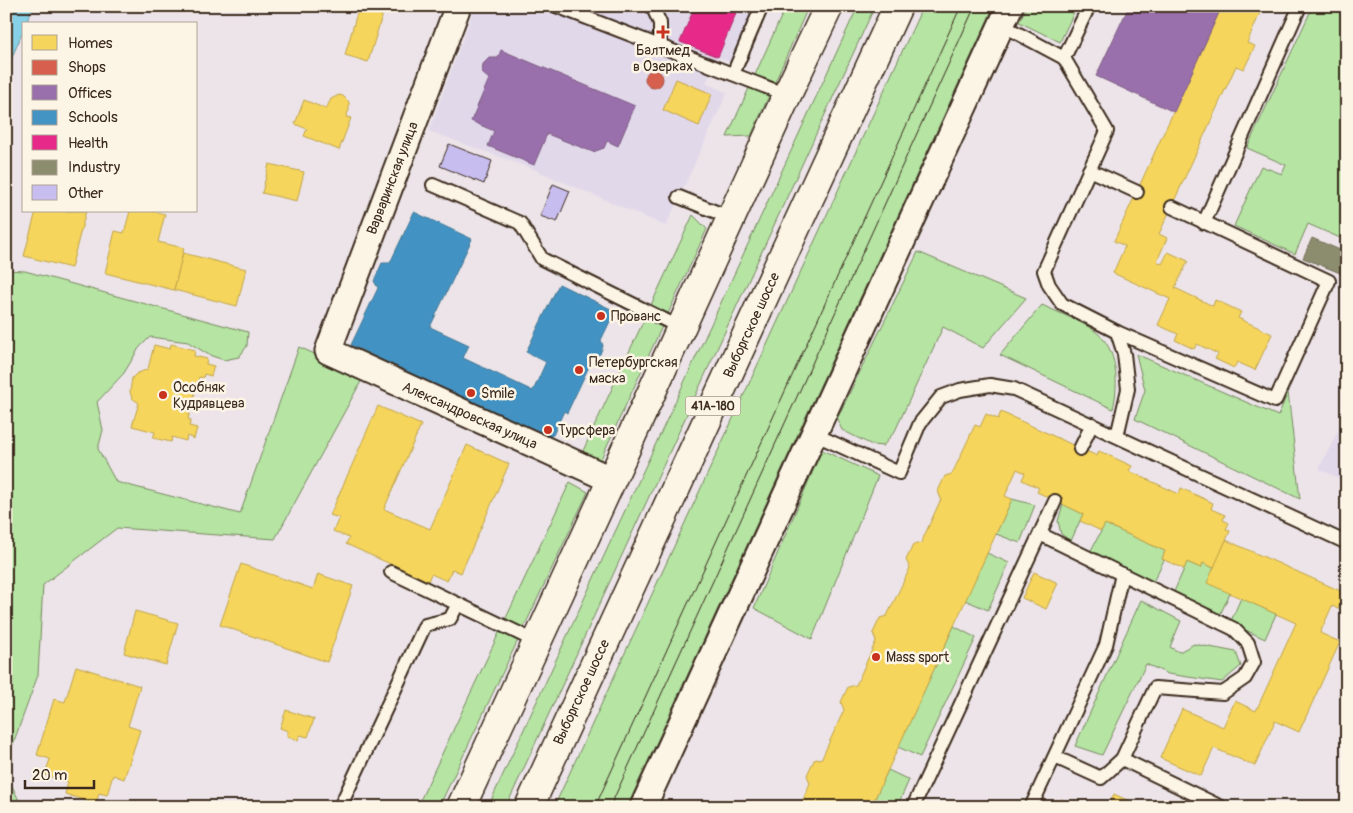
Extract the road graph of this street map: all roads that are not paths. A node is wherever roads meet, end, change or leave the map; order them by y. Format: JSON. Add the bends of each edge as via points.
{"nodes":[{"id":1,"x":458,"y":6,"type":"edge"},
{"id":2,"x":652,"y":6,"type":"edge"},
{"id":3,"x":762,"y":6,"type":"edge"},
{"id":4,"x":829,"y":6,"type":"edge"},
{"id":5,"x":898,"y":6,"type":"edge"},
{"id":6,"x":1089,"y":6,"type":"edge"},
{"id":7,"x":1300,"y":6,"type":"edge"},
{"id":8,"x":560,"y":7,"type":"edge"},
{"id":9,"x":1006,"y":16,"type":"edge"},
{"id":10,"x":660,"y":47,"type":"junction"},
{"id":11,"x":1064,"y":58,"type":"junction"},
{"id":12,"x":733,"y":74,"type":"junction"},
{"id":13,"x":787,"y":95,"type":"junction"},
{"id":14,"x":1089,"y":170,"type":"junction"},
{"id":15,"x":433,"y":185,"type":"dead end"},
{"id":16,"x":1137,"y":192,"type":"dead end"},
{"id":17,"x":679,"y":197,"type":"dead end"},
{"id":18,"x":1172,"y":207,"type":"dead end"},
{"id":19,"x":731,"y":218,"type":"junction"},
{"id":20,"x":1204,"y":223,"type":"junction"},
{"id":21,"x":681,"y":328,"type":"junction"},
{"id":22,"x":1117,"y":332,"type":"junction"},
{"id":23,"x":328,"y":351,"type":"joint"},
{"id":24,"x":1092,"y":424,"type":"junction"},
{"id":25,"x":814,"y":434,"type":"junction"},
{"id":26,"x":1117,"y":436,"type":"junction"},
{"id":27,"x":1080,"y":449,"type":"dead end"},
{"id":28,"x":612,"y":480,"type":"junction"},
{"id":29,"x":1055,"y":501,"type":"dead end"},
{"id":30,"x":1040,"y":534,"type":"junction"},
{"id":31,"x":1347,"y":544,"type":"edge"},
{"id":32,"x":391,"y":572,"type":"dead end"},
{"id":33,"x":1122,"y":574,"type":"junction"},
{"id":34,"x":458,"y":604,"type":"junction"},
{"id":35,"x":537,"y":642,"type":"junction"},
{"id":36,"x":1055,"y":757,"type":"junction"},
{"id":37,"x":1122,"y":759,"type":"junction"},
{"id":38,"x":340,"y":807,"type":"edge"},
{"id":39,"x":461,"y":807,"type":"edge"},
{"id":40,"x":529,"y":807,"type":"edge"},
{"id":41,"x":643,"y":807,"type":"edge"},
{"id":42,"x":913,"y":807,"type":"edge"},
{"id":43,"x":1031,"y":807,"type":"edge"},
{"id":44,"x":1221,"y":807,"type":"edge"}],
"edges":[{"from":1,"to":23,"type":"street","name":"Варваринская улица"},
{"from":2,"to":10,"type":"lane","via":[[660,23]]},
{"from":3,"to":12,"type":"lane"},
{"from":4,"to":13,"type":"main road"},
{"from":5,"to":40,"type":"main road","name":"Выборгское шоссе","number":"41А-180"},
{"from":6,"to":11,"type":"lane"},
{"from":7,"to":20,"type":"lane"},
{"from":8,"to":10,"type":"lane"},
{"from":9,"to":11,"type":"lane"},
{"from":9,"to":25,"type":"street"},
{"from":10,"to":12,"type":"lane"},
{"from":11,"to":14,"type":"lane","via":[[1107,131]]},
{"from":12,"to":13,"type":"lane"},
{"from":13,"to":19,"type":"main road"},
{"from":14,"to":16,"type":"lane"},
{"from":14,"to":22,"type":"lane","via":[[1044,271],[1062,304]]},
{"from":15,"to":21,"type":"lane","via":[[520,223],[542,259]]},
{"from":17,"to":19,"type":"lane"},
{"from":18,"to":20,"type":"lane"},
{"from":19,"to":21,"type":"main road"},
{"from":20,"to":22,"type":"lane","via":[[1329,281],[1275,401]]},
{"from":21,"to":28,"type":"main road"},
{"from":22,"to":26,"type":"lane","via":[[1124,354],[1128,389]]},
{"from":23,"to":28,"type":"street","name":"Александровская улица"},
{"from":24,"to":25,"type":"lane","via":[[1014,389],[990,385],[941,397],[920,423],[899,473]]},
{"from":24,"to":26,"type":"lane"},
{"from":24,"to":27,"type":"lane"},
{"from":25,"to":41,"type":"street"},
{"from":26,"to":31,"type":"lane"},
{"from":28,"to":35,"type":"main road"},
{"from":29,"to":30,"type":"lane"},
{"from":30,"to":33,"type":"lane"},
{"from":30,"to":42,"type":"lane"},
{"from":32,"to":34,"type":"lane"},
{"from":33,"to":36,"type":"lane","via":[[1106,645]]},
{"from":33,"to":37,"type":"lane","via":[[1234,629],[1248,643],[1254,662],[1245,678],[1223,693],[1155,688]]},
{"from":34,"to":35,"type":"lane"},
{"from":34,"to":38,"type":"lane","via":[[450,619],[425,625]]},
{"from":35,"to":39,"type":"main road"},
{"from":36,"to":37,"type":"lane","via":[[1101,778]]},
{"from":36,"to":43,"type":"lane"},
{"from":37,"to":44,"type":"lane"}]}
